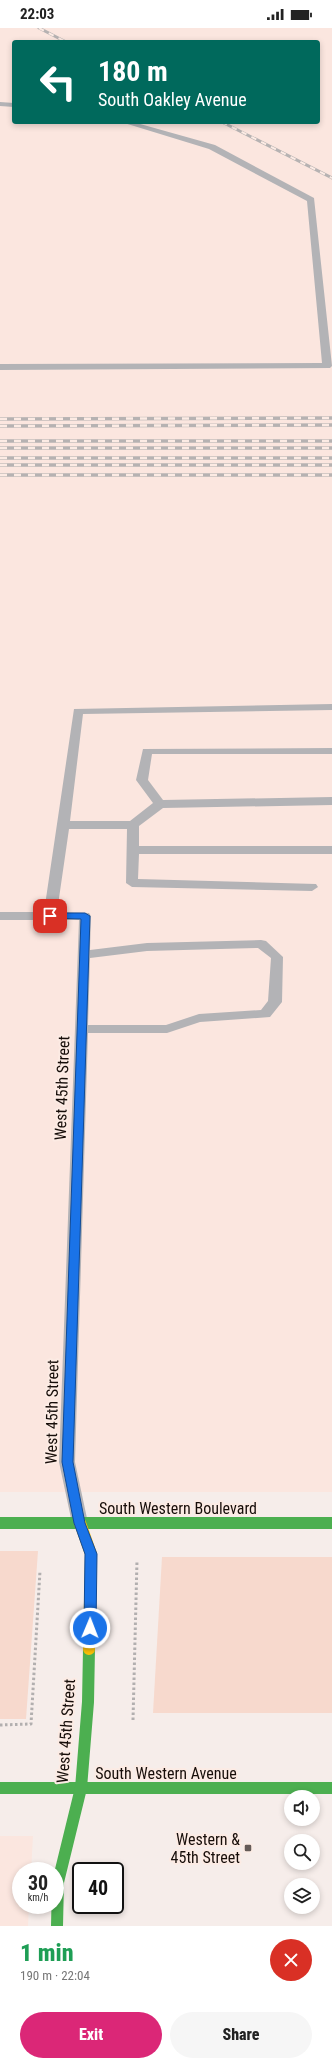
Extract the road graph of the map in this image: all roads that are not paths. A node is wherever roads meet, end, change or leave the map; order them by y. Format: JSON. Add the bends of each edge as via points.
{"nodes":[{"id":1,"x":0,"y":104,"type":"edge"},
{"id":2,"x":12,"y":105,"type":"edge"},
{"id":3,"x":132,"y":124,"type":"edge"},
{"id":4,"x":0,"y":367,"type":"edge"},
{"id":5,"x":332,"y":707,"type":"edge"},
{"id":6,"x":332,"y":752,"type":"edge"},
{"id":7,"x":332,"y":801,"type":"edge"},
{"id":8,"x":160,"y":804,"type":"junction"},
{"id":9,"x":64,"y":825,"type":"junction"},
{"id":10,"x":133,"y":825,"type":"junction"},
{"id":11,"x":132,"y":850,"type":"junction"},
{"id":12,"x":332,"y":850,"type":"edge"},
{"id":13,"x":312,"y":887,"type":"dead end"},
{"id":14,"x":0,"y":916,"type":"edge"},
{"id":15,"x":50,"y":916,"type":"junction"},
{"id":16,"x":84,"y":954,"type":"junction"},
{"id":17,"x":82,"y":1029,"type":"junction"},
{"id":18,"x":0,"y":1523,"type":"edge"},
{"id":19,"x":80,"y":1523,"type":"junction"},
{"id":20,"x":332,"y":1523,"type":"edge"},
{"id":21,"x":0,"y":1788,"type":"edge"},
{"id":22,"x":81,"y":1788,"type":"junction"},
{"id":23,"x":332,"y":1788,"type":"edge"},
{"id":24,"x":57,"y":1926,"type":"edge"}],
"edges":[{"from":1,"to":2,"type":"lane"},
{"from":3,"to":4,"type":"lane","via":[[212,147],[311,200],[327,366]]},
{"from":5,"to":9,"type":"lane","via":[[78,711]]},
{"from":6,"to":8,"type":"lane","via":[[147,751],[142,780]]},
{"from":7,"to":8,"type":"lane"},
{"from":8,"to":10,"type":"lane"},
{"from":9,"to":10,"type":"lane"},
{"from":9,"to":15,"type":"lane"},
{"from":10,"to":11,"type":"lane"},
{"from":11,"to":12,"type":"lane"},
{"from":11,"to":13,"type":"lane","via":[[132,883]]},
{"from":14,"to":15,"type":"lane"},
{"from":15,"to":16,"type":"lane","name":"West 45th Street","via":[[85,916]]},
{"from":16,"to":17,"type":"lane","name":"West 45th Street"},
{"from":16,"to":17,"type":"lane","via":[[147,947],[260,944],[277,957],[275,1002],[265,1014],[199,1018],[167,1029]]},
{"from":17,"to":19,"type":"lane","name":"West 45th Street","via":[[68,1462]]},
{"from":18,"to":19,"type":"street","name":"South Western Boulevard"},
{"from":19,"to":20,"type":"street","name":"South Western Boulevard"},
{"from":19,"to":22,"type":"street","name":"West 45th Street","via":[[91,1554],[88,1702]]},
{"from":21,"to":22,"type":"street","name":"South Western Avenue"},
{"from":22,"to":23,"type":"street","name":"South Western Avenue"},
{"from":22,"to":24,"type":"street","name":"West 45th Street","via":[[58,1882]]}]}
